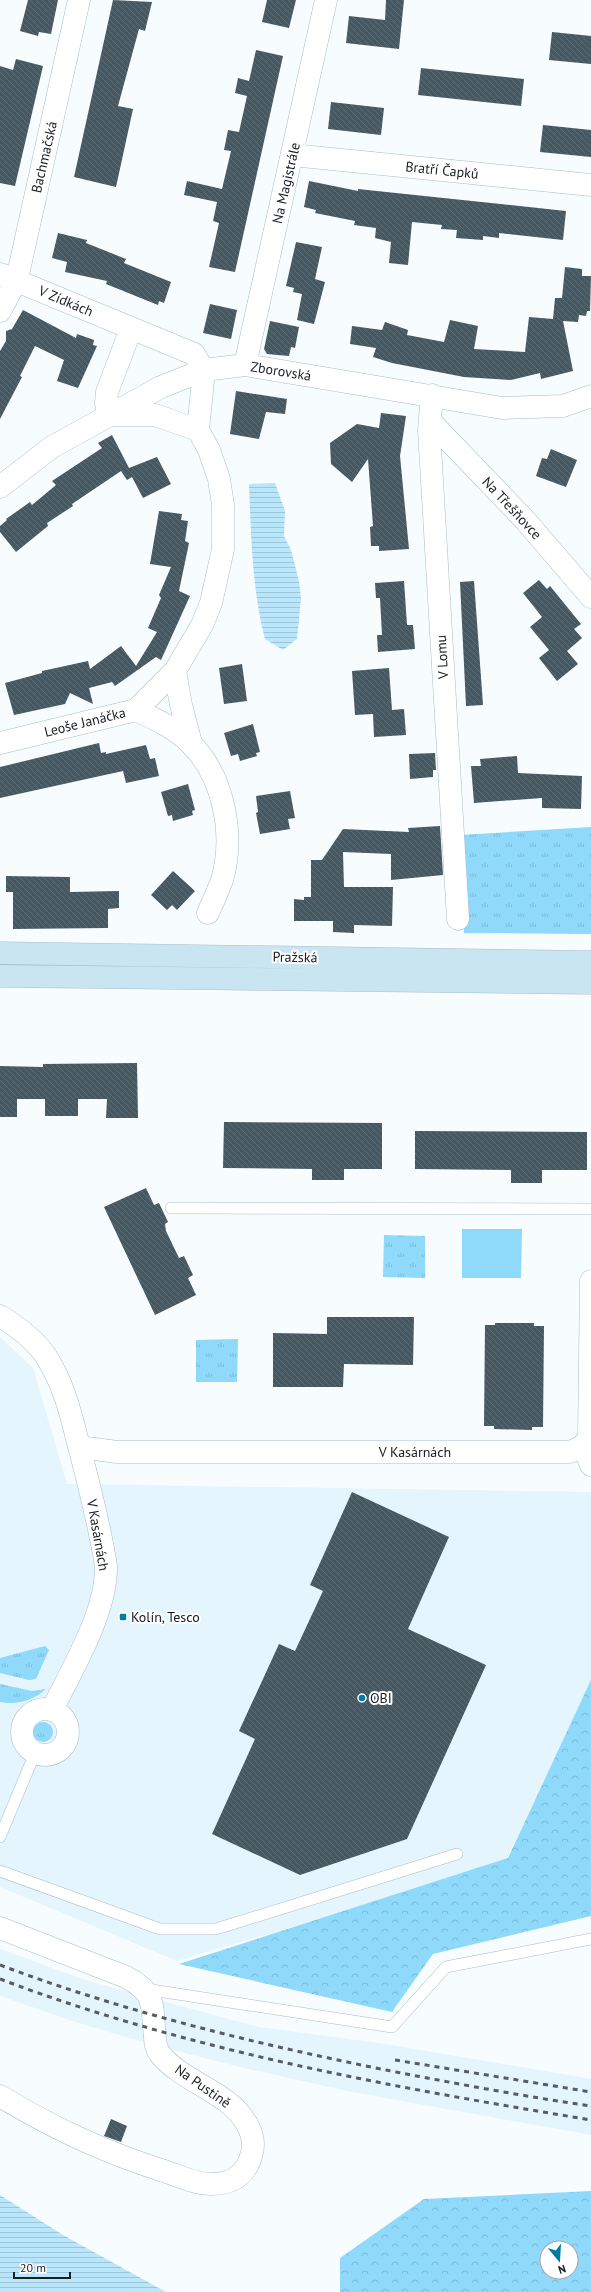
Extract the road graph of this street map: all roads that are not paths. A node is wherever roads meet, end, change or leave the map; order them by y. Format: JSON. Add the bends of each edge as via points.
{"nodes":[{"id":1,"x":79,"y":0,"type":"edge"},
{"id":2,"x":326,"y":0,"type":"edge"},
{"id":3,"x":292,"y":155,"type":"junction"},
{"id":4,"x":591,"y":185,"type":"edge"},
{"id":5,"x":8,"y":277,"type":"edge"},
{"id":6,"x":0,"y":311,"type":"edge"},
{"id":7,"x":131,"y":329,"type":"junction"},
{"id":8,"x":245,"y":365,"type":"junction"},
{"id":9,"x":204,"y":370,"type":"junction"},
{"id":10,"x":432,"y":395,"type":"junction"},
{"id":11,"x":588,"y":402,"type":"edge"},
{"id":12,"x":108,"y":415,"type":"junction"},
{"id":13,"x":430,"y":421,"type":"junction"},
{"id":14,"x":198,"y":430,"type":"junction"},
{"id":15,"x":0,"y":487,"type":"edge"},
{"id":16,"x":591,"y":597,"type":"edge"},
{"id":17,"x":175,"y":671,"type":"junction"},
{"id":18,"x":136,"y":710,"type":"junction"},
{"id":19,"x":0,"y":743,"type":"edge"},
{"id":20,"x":191,"y":743,"type":"junction"},
{"id":21,"x":208,"y":914,"type":"dead end"},
{"id":22,"x":458,"y":919,"type":"dead end"},
{"id":23,"x":0,"y":953,"type":"edge"},
{"id":24,"x":591,"y":962,"type":"edge"},
{"id":25,"x":0,"y":976,"type":"edge"},
{"id":26,"x":591,"y":983,"type":"edge"},
{"id":27,"x":171,"y":1208,"type":"dead end"},
{"id":28,"x":591,"y":1209,"type":"edge"},
{"id":29,"x":591,"y":1281,"type":"edge"},
{"id":30,"x":0,"y":1316,"type":"edge"},
{"id":31,"x":79,"y":1447,"type":"junction"},
{"id":32,"x":587,"y":1455,"type":"edge"},
{"id":33,"x":52,"y":1710,"type":"junction"},
{"id":34,"x":35,"y":1753,"type":"junction"},
{"id":35,"x":0,"y":1837,"type":"edge"},
{"id":36,"x":457,"y":1854,"type":"dead end"},
{"id":37,"x":0,"y":1871,"type":"edge"},
{"id":38,"x":0,"y":1928,"type":"edge"},
{"id":39,"x":591,"y":1939,"type":"edge"},
{"id":40,"x":144,"y":1989,"type":"junction"},
{"id":41,"x":0,"y":2096,"type":"edge"}],
"edges":[{"from":1,"to":5,"type":"street","name":"Bachmačská"},
{"from":2,"to":3,"type":"street","name":"Na Magistrále"},
{"from":3,"to":4,"type":"street","name":"Bratří Čapků"},
{"from":3,"to":8,"type":"street","name":"Na Magistrále"},
{"from":5,"to":6,"type":"street","name":"Bachmačská"},
{"from":5,"to":7,"type":"street","name":"V Zídkách"},
{"from":7,"to":9,"type":"street","name":"V Zídkách","via":[[194,354]]},
{"from":7,"to":12,"type":"street","via":[[108,392]]},
{"from":8,"to":9,"type":"street","name":"Zborovská"},
{"from":8,"to":10,"type":"street","name":"Zborovská"},
{"from":9,"to":12,"type":"street","name":"Zborovská","via":[[161,387]]},
{"from":9,"to":14,"type":"street"},
{"from":10,"to":11,"type":"street","name":"Zborovská","via":[[502,408],[563,406]]},
{"from":10,"to":13,"type":"street","name":"V Lomu"},
{"from":12,"to":14,"type":"street","via":[[155,415]]},
{"from":12,"to":15,"type":"street","name":"Zborovská","via":[[52,447]]},
{"from":13,"to":16,"type":"street","name":"Na Třešňovce","via":[[525,520]]},
{"from":13,"to":22,"type":"street","name":"V Lomu"},
{"from":14,"to":17,"type":"street","name":"Leoše Janáčka","via":[[209,450],[219,479],[224,506],[223,549],[211,603],[196,636]]},
{"from":17,"to":18,"type":"street","name":"Leoše Janáčka","via":[[159,690]]},
{"from":17,"to":20,"type":"street"},
{"from":18,"to":19,"type":"street","name":"Leoše Janáčka"},
{"from":18,"to":20,"type":"street","via":[[170,728]]},
{"from":20,"to":21,"type":"street","via":[[213,772],[224,806],[226,833],[222,878]]},
{"from":23,"to":24,"type":"street","name":"Pražská"},
{"from":25,"to":26,"type":"street","name":"Pražská"},
{"from":27,"to":28,"type":"lane"},
{"from":29,"to":32,"type":"street","name":"V Kasárnách"},
{"from":30,"to":31,"type":"street","name":"V Kasárnách","via":[[35,1342],[47,1358],[67,1401]]},
{"from":31,"to":32,"type":"street","name":"V Kasárnách","via":[[117,1452],[570,1452]]},
{"from":31,"to":33,"type":"street","name":"V Kasárnách","via":[[103,1546],[106,1580],[101,1606]]},
{"from":33,"to":34,"type":"street","via":[[31,1713],[22,1724],[22,1738],[29,1750]]},
{"from":33,"to":34,"type":"street","via":[[59,1714],[67,1725],[67,1739],[57,1752],[43,1755]]},
{"from":34,"to":35,"type":"lane"},
{"from":36,"to":37,"type":"lane","via":[[216,1929],[160,1929]]},
{"from":38,"to":40,"type":"street","via":[[126,1978]]},
{"from":39,"to":40,"type":"lane","via":[[446,1967],[392,2027]]},
{"from":40,"to":41,"type":"street","name":"Na Pustině","via":[[152,2000],[155,2043],[160,2054],[234,2108],[248,2127],[253,2148],[241,2175],[233,2180],[210,2184],[138,2163],[62,2132]]}]}
